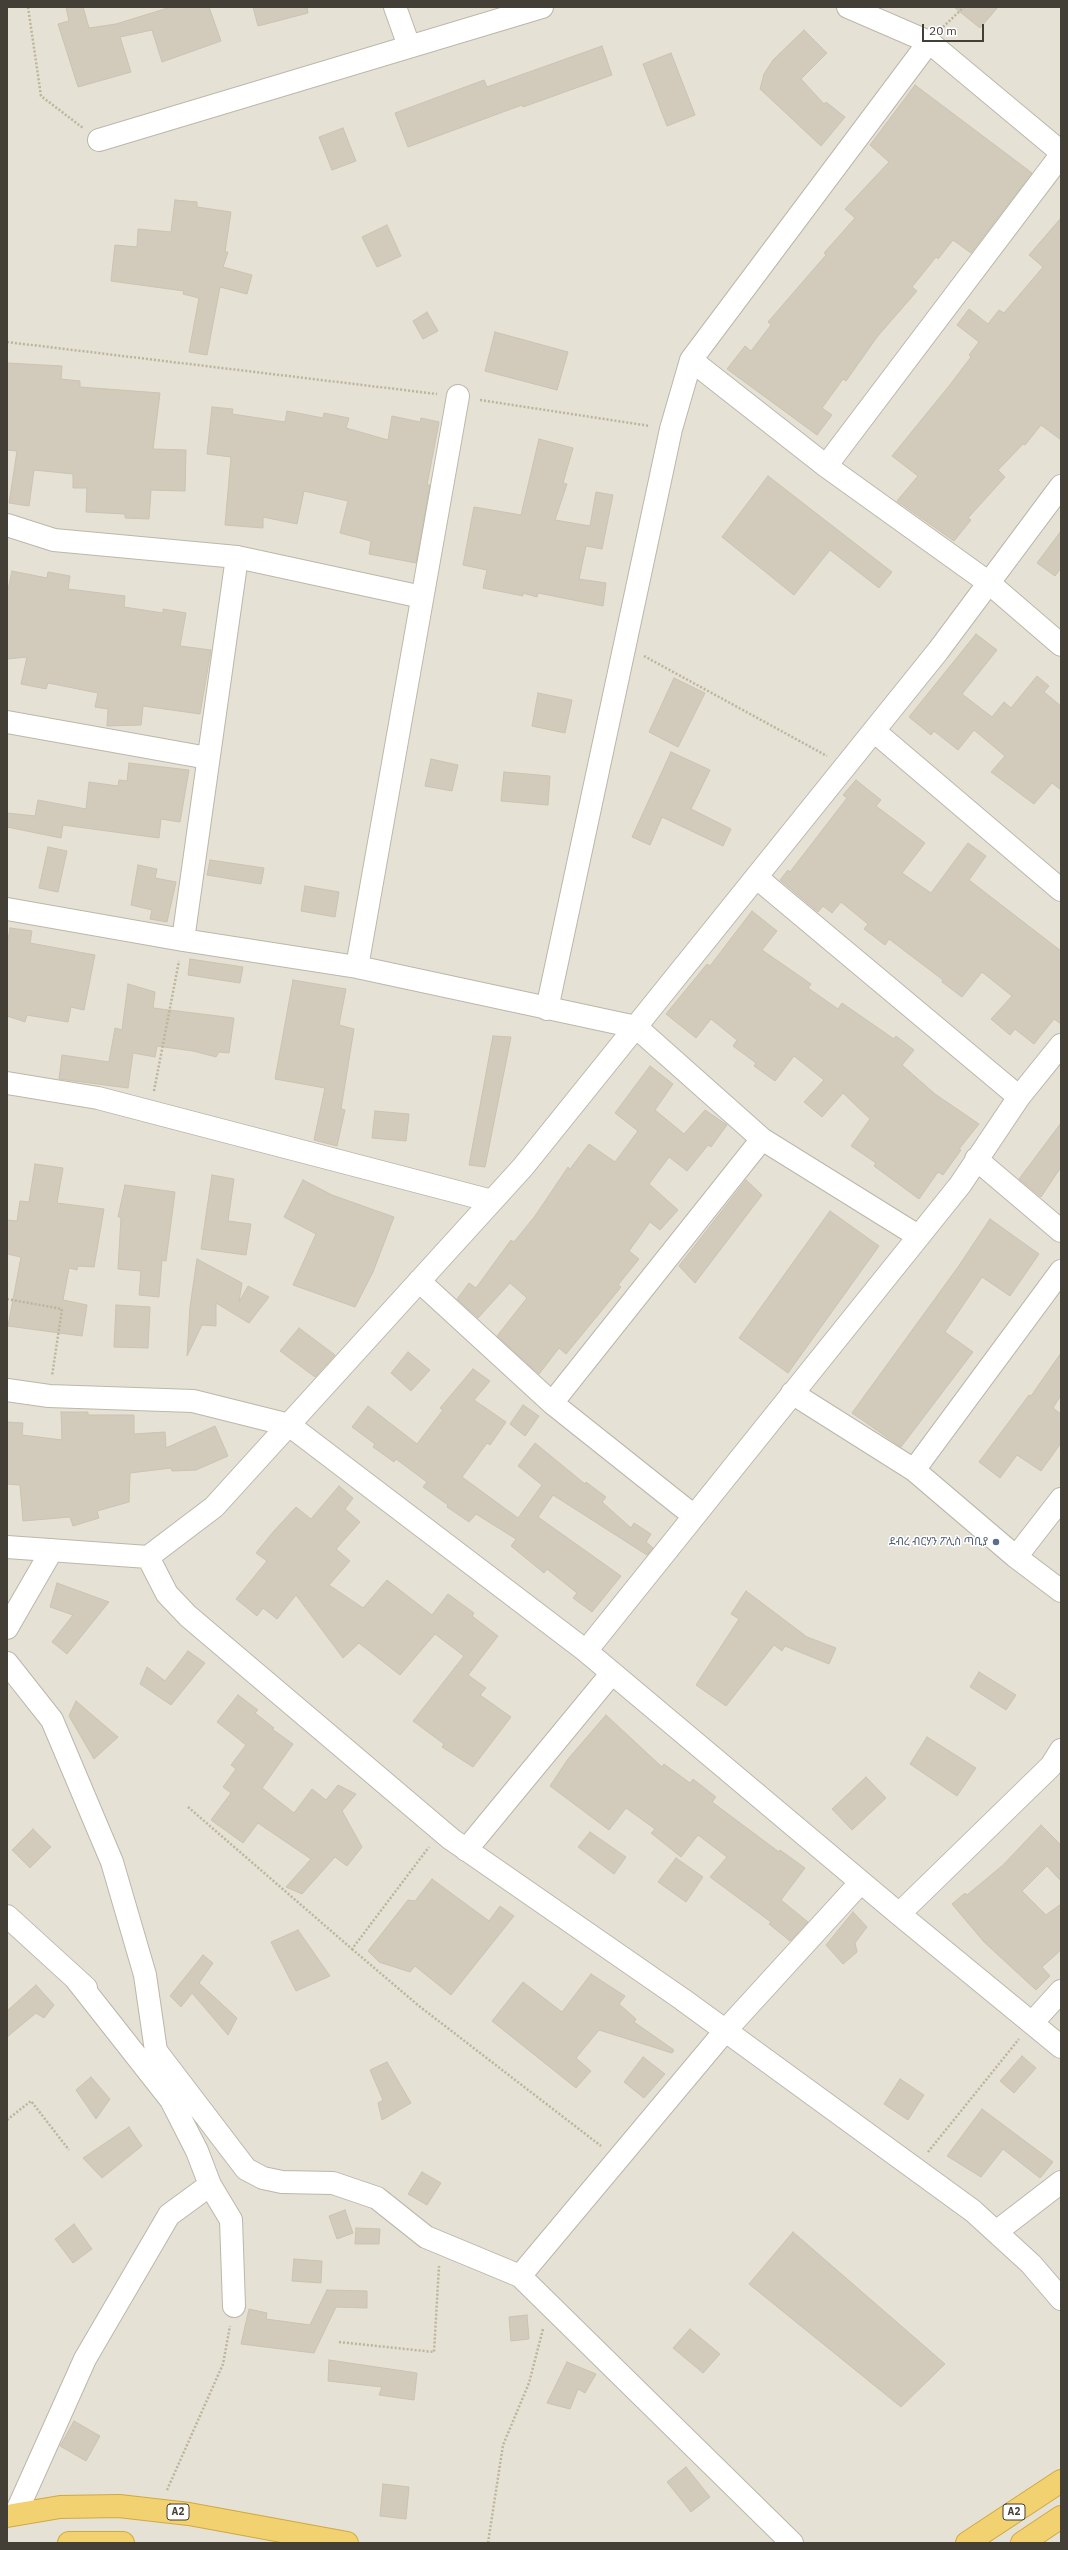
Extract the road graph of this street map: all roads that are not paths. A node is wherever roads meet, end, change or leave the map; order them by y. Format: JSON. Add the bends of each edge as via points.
{"nodes":[{"id":1,"x":395,"y":7,"type":"edge"},
{"id":2,"x":542,"y":7,"type":"edge"},
{"id":3,"x":848,"y":7,"type":"edge"},
{"id":4,"x":929,"y":42,"type":"junction"},
{"id":5,"x":409,"y":46,"type":"junction"},
{"id":6,"x":99,"y":140,"type":"road end"},
{"id":7,"x":1061,"y":152,"type":"edge"},
{"id":8,"x":1061,"y":155,"type":"edge"},
{"id":9,"x":690,"y":360,"type":"junction"},
{"id":10,"x":458,"y":396,"type":"road end"},
{"id":11,"x":826,"y":466,"type":"junction"},
{"id":12,"x":1061,"y":486,"type":"edge"},
{"id":13,"x":7,"y":525,"type":"edge"},
{"id":14,"x":237,"y":557,"type":"junction"},
{"id":15,"x":989,"y":583,"type":"junction"},
{"id":16,"x":422,"y":597,"type":"junction"},
{"id":17,"x":1061,"y":645,"type":"edge"},
{"id":18,"x":7,"y":722,"type":"edge"},
{"id":19,"x":874,"y":731,"type":"junction"},
{"id":20,"x":208,"y":758,"type":"junction"},
{"id":21,"x":756,"y":877,"type":"junction"},
{"id":22,"x":1061,"y":890,"type":"edge"},
{"id":23,"x":7,"y":909,"type":"edge"},
{"id":24,"x":183,"y":940,"type":"junction"},
{"id":25,"x":357,"y":966,"type":"junction"},
{"id":26,"x":546,"y":1009,"type":"junction"},
{"id":27,"x":636,"y":1027,"type":"junction"},
{"id":28,"x":1061,"y":1046,"type":"edge"},
{"id":29,"x":7,"y":1083,"type":"edge"},
{"id":30,"x":1020,"y":1097,"type":"junction"},
{"id":31,"x":762,"y":1140,"type":"junction"},
{"id":32,"x":976,"y":1159,"type":"junction"},
{"id":33,"x":492,"y":1201,"type":"junction"},
{"id":34,"x":1061,"y":1231,"type":"edge"},
{"id":35,"x":918,"y":1236,"type":"junction"},
{"id":36,"x":1061,"y":1271,"type":"edge"},
{"id":37,"x":419,"y":1281,"type":"junction"},
{"id":38,"x":7,"y":1390,"type":"edge"},
{"id":39,"x":792,"y":1393,"type":"junction"},
{"id":40,"x":552,"y":1403,"type":"junction"},
{"id":41,"x":289,"y":1425,"type":"junction"},
{"id":42,"x":914,"y":1470,"type":"junction"},
{"id":43,"x":1061,"y":1499,"type":"edge"},
{"id":44,"x":694,"y":1516,"type":"junction"},
{"id":45,"x":7,"y":1548,"type":"edge"},
{"id":46,"x":52,"y":1550,"type":"junction"},
{"id":47,"x":148,"y":1557,"type":"junction"},
{"id":48,"x":1016,"y":1557,"type":"junction"},
{"id":49,"x":1061,"y":1591,"type":"edge"},
{"id":50,"x":7,"y":1628,"type":"edge"},
{"id":51,"x":586,"y":1650,"type":"junction"},
{"id":52,"x":7,"y":1663,"type":"edge"},
{"id":53,"x":612,"y":1672,"type":"junction"},
{"id":54,"x":1061,"y":1750,"type":"edge"},
{"id":55,"x":466,"y":1850,"type":"junction"},
{"id":56,"x":861,"y":1882,"type":"junction"},
{"id":57,"x":899,"y":1914,"type":"junction"},
{"id":58,"x":7,"y":1916,"type":"edge"},
{"id":59,"x":75,"y":1978,"type":"junction"},
{"id":60,"x":1061,"y":1991,"type":"edge"},
{"id":61,"x":1032,"y":2023,"type":"junction"},
{"id":62,"x":725,"y":2030,"type":"junction"},
{"id":63,"x":1061,"y":2047,"type":"edge"},
{"id":64,"x":156,"y":2051,"type":"junction"},
{"id":65,"x":1061,"y":2182,"type":"edge"},
{"id":66,"x":210,"y":2185,"type":"junction"},
{"id":67,"x":996,"y":2232,"type":"junction"},
{"id":68,"x":520,"y":2276,"type":"junction"},
{"id":69,"x":1061,"y":2298,"type":"edge"},
{"id":70,"x":234,"y":2306,"type":"road end"},
{"id":71,"x":1061,"y":2481,"type":"edge"},
{"id":72,"x":11,"y":2514,"type":"edge"},
{"id":73,"x":1061,"y":2517,"type":"edge"},
{"id":74,"x":69,"y":2543,"type":"edge"},
{"id":75,"x":124,"y":2543,"type":"edge"},
{"id":76,"x":347,"y":2543,"type":"edge"},
{"id":77,"x":792,"y":2543,"type":"edge"},
{"id":78,"x":967,"y":2543,"type":"edge"},
{"id":79,"x":1022,"y":2543,"type":"edge"}],
"edges":[{"from":1,"to":5,"type":"street"},
{"from":2,"to":5,"type":"street"},
{"from":3,"to":4,"type":"street"},
{"from":4,"to":7,"type":"street"},
{"from":4,"to":9,"type":"street"},
{"from":5,"to":6,"type":"street"},
{"from":8,"to":11,"type":"street"},
{"from":9,"to":11,"type":"street"},
{"from":9,"to":26,"type":"street","via":[[671,429]]},
{"from":10,"to":16,"type":"street"},
{"from":11,"to":15,"type":"street"},
{"from":12,"to":15,"type":"street"},
{"from":13,"to":14,"type":"street","via":[[54,540]]},
{"from":14,"to":16,"type":"street"},
{"from":14,"to":20,"type":"street"},
{"from":15,"to":17,"type":"street"},
{"from":15,"to":19,"type":"street"},
{"from":16,"to":25,"type":"street"},
{"from":18,"to":20,"type":"street"},
{"from":19,"to":21,"type":"street"},
{"from":19,"to":22,"type":"street"},
{"from":20,"to":24,"type":"street"},
{"from":21,"to":27,"type":"street"},
{"from":21,"to":30,"type":"street"},
{"from":23,"to":24,"type":"street"},
{"from":24,"to":25,"type":"street"},
{"from":25,"to":26,"type":"street"},
{"from":26,"to":27,"type":"street"},
{"from":27,"to":31,"type":"street"},
{"from":27,"to":33,"type":"street","via":[[523,1167]]},
{"from":28,"to":30,"type":"street"},
{"from":29,"to":33,"type":"street","via":[[98,1098]]},
{"from":30,"to":32,"type":"street"},
{"from":31,"to":35,"type":"street"},
{"from":31,"to":40,"type":"street"},
{"from":32,"to":34,"type":"street"},
{"from":32,"to":35,"type":"street","via":[[960,1184]]},
{"from":33,"to":37,"type":"street"},
{"from":35,"to":39,"type":"street"},
{"from":36,"to":42,"type":"street"},
{"from":37,"to":40,"type":"street"},
{"from":37,"to":41,"type":"street"},
{"from":38,"to":41,"type":"street","via":[[49,1396],[193,1401]]},
{"from":39,"to":42,"type":"street"},
{"from":39,"to":44,"type":"street"},
{"from":40,"to":44,"type":"street"},
{"from":41,"to":47,"type":"street","via":[[214,1508]]},
{"from":41,"to":51,"type":"street"},
{"from":42,"to":48,"type":"street"},
{"from":43,"to":48,"type":"street"},
{"from":44,"to":51,"type":"street"},
{"from":45,"to":46,"type":"street"},
{"from":46,"to":47,"type":"street"},
{"from":46,"to":50,"type":"street"},
{"from":47,"to":55,"type":"street","via":[[167,1594],[188,1616]]},
{"from":48,"to":49,"type":"street"},
{"from":51,"to":53,"type":"street"},
{"from":52,"to":64,"type":"street","via":[[52,1720],[112,1862],[145,1975]]},
{"from":53,"to":55,"type":"street"},
{"from":53,"to":56,"type":"street"},
{"from":54,"to":57,"type":"street","via":[[1050,1766]]},
{"from":55,"to":62,"type":"street"},
{"from":56,"to":57,"type":"street"},
{"from":56,"to":62,"type":"street"},
{"from":57,"to":61,"type":"street"},
{"from":58,"to":59,"type":"street"},
{"from":59,"to":64,"type":"street"},
{"from":59,"to":66,"type":"street","via":[[171,2100],[197,2150]]},
{"from":60,"to":61,"type":"street"},
{"from":61,"to":63,"type":"street"},
{"from":62,"to":67,"type":"street","via":[[973,2211]]},
{"from":62,"to":68,"type":"street"},
{"from":64,"to":68,"type":"street","via":[[246,2169],[263,2178],[282,2182],[333,2183],[377,2198],[426,2237]]},
{"from":65,"to":67,"type":"street"},
{"from":66,"to":70,"type":"street","via":[[231,2220]]},
{"from":66,"to":72,"type":"street","via":[[169,2215],[85,2359]]},
{"from":67,"to":69,"type":"street","via":[[1031,2264]]},
{"from":68,"to":77,"type":"street"},
{"from":71,"to":78,"type":"highway","number":"A2"},
{"from":72,"to":76,"type":"highway","number":"A2","via":[[60,2507],[119,2506],[189,2514]]},
{"from":73,"to":79,"type":"highway"},
{"from":74,"to":75,"type":"highway"}]}
